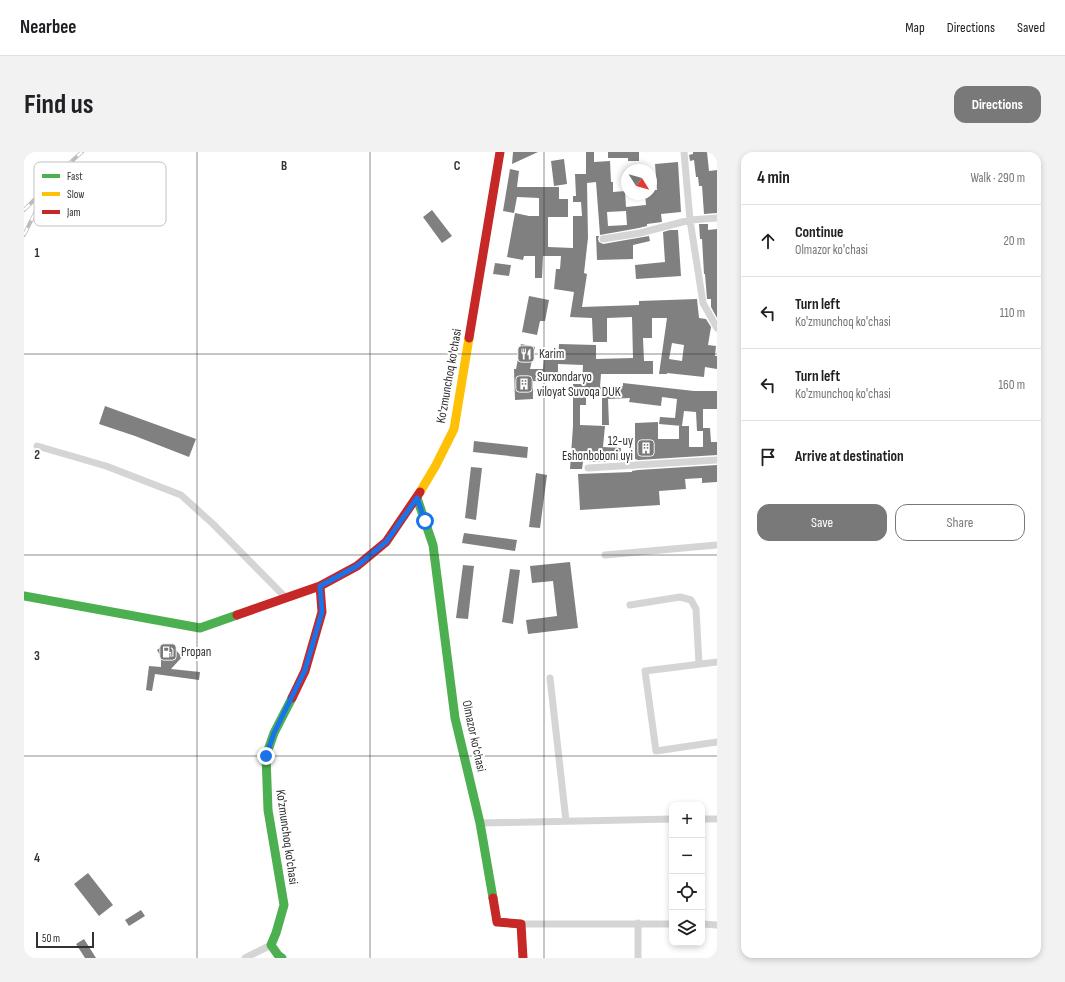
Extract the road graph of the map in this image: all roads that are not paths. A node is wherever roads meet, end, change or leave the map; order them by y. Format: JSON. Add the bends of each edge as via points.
{"nodes":[{"id":1,"x":500,"y":152,"type":"edge"},
{"id":2,"x":684,"y":152,"type":"edge"},
{"id":3,"x":717,"y":218,"type":"edge"},
{"id":4,"x":690,"y":220,"type":"junction"},
{"id":5,"x":603,"y":239,"type":"dead end"},
{"id":6,"x":717,"y":328,"type":"edge"},
{"id":7,"x":37,"y":446,"type":"dead end"},
{"id":8,"x":717,"y":460,"type":"edge"},
{"id":9,"x":588,"y":468,"type":"dead end"},
{"id":10,"x":417,"y":498,"type":"junction"},
{"id":11,"x":717,"y":545,"type":"edge"},
{"id":12,"x":605,"y":554,"type":"dead end"},
{"id":13,"x":320,"y":586,"type":"junction"},
{"id":14,"x":24,"y":596,"type":"edge"},
{"id":15,"x":286,"y":598,"type":"junction"},
{"id":16,"x":630,"y":605,"type":"dead end"},
{"id":17,"x":717,"y":662,"type":"edge"},
{"id":18,"x":699,"y":664,"type":"junction"},
{"id":19,"x":550,"y":678,"type":"dead end"},
{"id":20,"x":717,"y":742,"type":"edge"},
{"id":21,"x":705,"y":819,"type":"edge"},
{"id":22,"x":717,"y":819,"type":"edge"},
{"id":23,"x":669,"y":820,"type":"edge"},
{"id":24,"x":566,"y":822,"type":"junction"},
{"id":25,"x":480,"y":823,"type":"junction"},
{"id":26,"x":638,"y":923,"type":"junction"},
{"id":27,"x":521,"y":924,"type":"junction"},
{"id":28,"x":669,"y":924,"type":"edge"},
{"id":29,"x":705,"y":924,"type":"edge"},
{"id":30,"x":717,"y":925,"type":"edge"},
{"id":31,"x":271,"y":945,"type":"junction"},
{"id":32,"x":245,"y":958,"type":"edge"},
{"id":33,"x":282,"y":958,"type":"edge"},
{"id":34,"x":524,"y":958,"type":"edge"},
{"id":35,"x":638,"y":958,"type":"edge"}],
"edges":[{"from":1,"to":10,"type":"street","name":"Ko'zmunchoq ko'chasi","via":[[454,429]]},
{"from":2,"to":4,"type":"street"},
{"from":3,"to":4,"type":"street"},
{"from":4,"to":5,"type":"street","via":[[640,233]]},
{"from":4,"to":6,"type":"street","via":[[703,303]]},
{"from":7,"to":15,"type":"street","via":[[106,466],[180,495],[213,524]]},
{"from":8,"to":9,"type":"street"},
{"from":10,"to":13,"type":"street","name":"Ko'zmunchoq ko'chasi","via":[[386,542],[357,566]]},
{"from":10,"to":25,"type":"street","name":"Olmazor ko'chasi","via":[[433,545],[455,718]]},
{"from":11,"to":12,"type":"street"},
{"from":13,"to":15,"type":"street"},
{"from":13,"to":31,"type":"street","name":"Ko'zmunchoq ko'chasi","via":[[322,612],[305,670],[274,733],[266,756],[268,810],[284,905]]},
{"from":14,"to":15,"type":"street","via":[[200,628]]},
{"from":16,"to":18,"type":"street","via":[[680,597],[691,600],[696,609]]},
{"from":17,"to":18,"type":"street"},
{"from":18,"to":20,"type":"street","via":[[645,672],[656,751]]},
{"from":19,"to":24,"type":"street"},
{"from":21,"to":22,"type":"street"},
{"from":23,"to":24,"type":"street"},
{"from":24,"to":25,"type":"street"},
{"from":25,"to":27,"type":"street","name":"Olmazor ko'chasi","via":[[497,922]]},
{"from":26,"to":27,"type":"street"},
{"from":26,"to":28,"type":"street"},
{"from":26,"to":35,"type":"street"},
{"from":27,"to":34,"type":"street"},
{"from":29,"to":30,"type":"street"},
{"from":31,"to":32,"type":"street"},
{"from":31,"to":33,"type":"street"}]}
